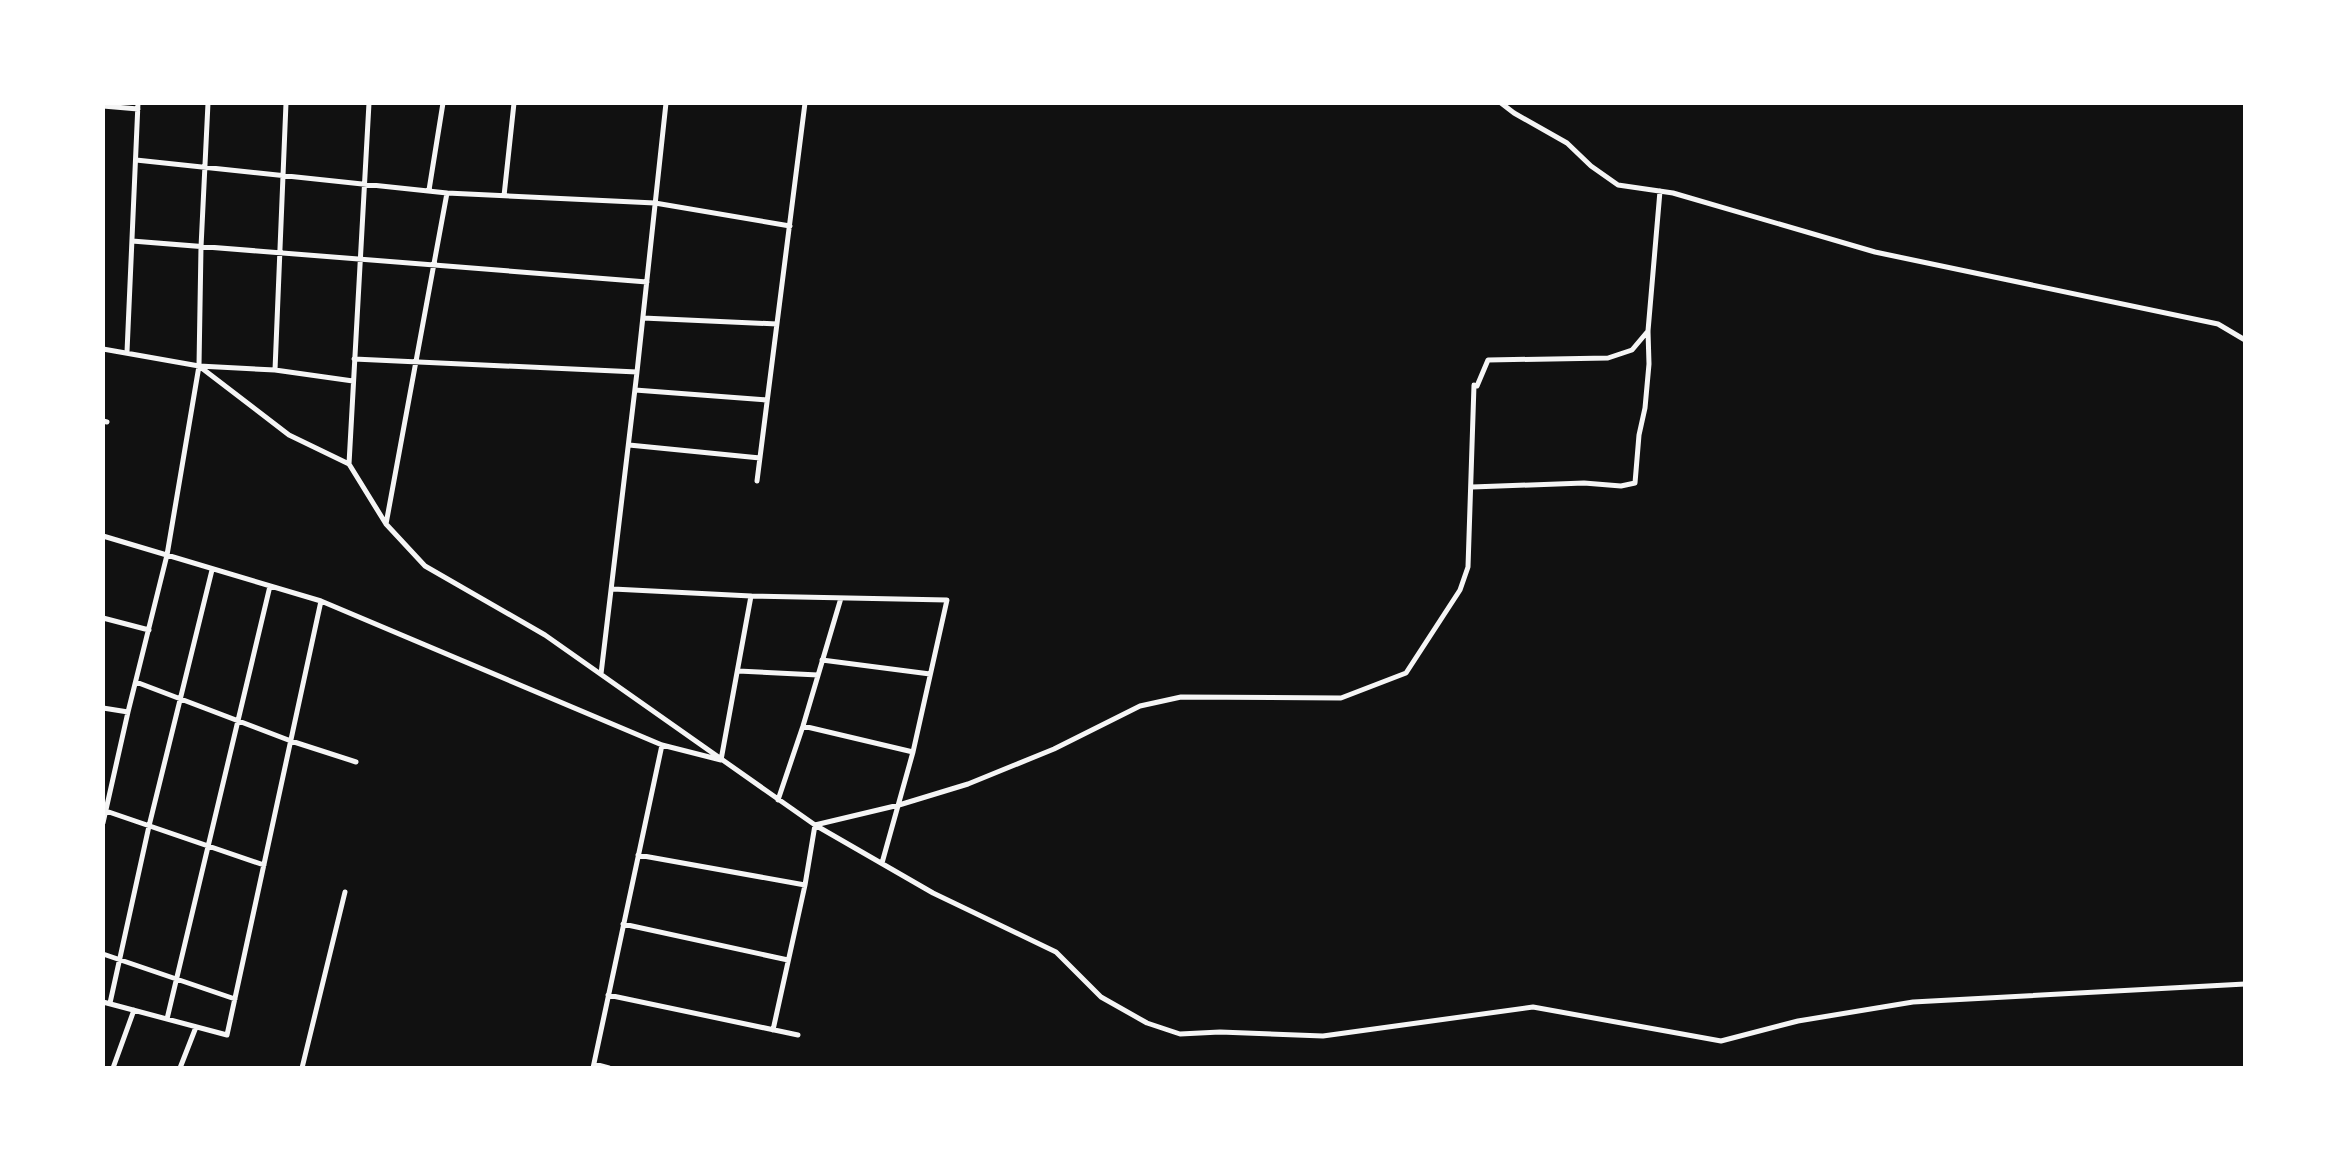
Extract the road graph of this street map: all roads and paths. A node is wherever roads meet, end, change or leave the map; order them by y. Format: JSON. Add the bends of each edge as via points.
{"nodes":[{"id":1,"x":208,"y":103,"type":"edge"},
{"id":2,"x":286,"y":103,"type":"edge"},
{"id":3,"x":369,"y":103,"type":"edge"},
{"id":4,"x":443,"y":103,"type":"edge"},
{"id":5,"x":514,"y":103,"type":"edge"},
{"id":6,"x":666,"y":103,"type":"edge"},
{"id":7,"x":805,"y":103,"type":"edge"},
{"id":8,"x":1501,"y":103,"type":"edge"},
{"id":9,"x":103,"y":106,"type":"edge"},
{"id":10,"x":138,"y":106,"type":"edge"},
{"id":11,"x":136,"y":160,"type":"junction"},
{"id":12,"x":205,"y":167,"type":"junction"},
{"id":13,"x":284,"y":174,"type":"junction"},
{"id":14,"x":365,"y":184,"type":"junction"},
{"id":15,"x":429,"y":190,"type":"junction"},
{"id":16,"x":1660,"y":191,"type":"junction"},
{"id":17,"x":447,"y":193,"type":"junction"},
{"id":18,"x":504,"y":196,"type":"junction"},
{"id":19,"x":655,"y":203,"type":"junction"},
{"id":20,"x":790,"y":226,"type":"junction"},
{"id":21,"x":132,"y":241,"type":"junction"},
{"id":22,"x":201,"y":247,"type":"junction"},
{"id":23,"x":280,"y":252,"type":"junction"},
{"id":24,"x":360,"y":259,"type":"junction"},
{"id":25,"x":434,"y":265,"type":"junction"},
{"id":26,"x":647,"y":282,"type":"junction"},
{"id":27,"x":643,"y":318,"type":"junction"},
{"id":28,"x":777,"y":324,"type":"junction"},
{"id":29,"x":1648,"y":331,"type":"junction"},
{"id":30,"x":2245,"y":340,"type":"edge"},
{"id":31,"x":103,"y":349,"type":"edge"},
{"id":32,"x":127,"y":352,"type":"junction"},
{"id":33,"x":354,"y":359,"type":"junction"},
{"id":34,"x":416,"y":362,"type":"junction"},
{"id":35,"x":199,"y":366,"type":"junction"},
{"id":36,"x":275,"y":370,"type":"junction"},
{"id":37,"x":637,"y":372,"type":"junction"},
{"id":38,"x":353,"y":381,"type":"junction"},
{"id":39,"x":635,"y":390,"type":"junction"},
{"id":40,"x":767,"y":400,"type":"junction"},
{"id":41,"x":629,"y":445,"type":"junction"},
{"id":42,"x":760,"y":458,"type":"junction"},
{"id":43,"x":349,"y":464,"type":"junction"},
{"id":44,"x":757,"y":481,"type":"dead end"},
{"id":45,"x":1472,"y":487,"type":"junction"},
{"id":46,"x":386,"y":524,"type":"junction"},
{"id":47,"x":103,"y":536,"type":"edge"},
{"id":48,"x":167,"y":555,"type":"junction"},
{"id":49,"x":212,"y":570,"type":"junction"},
{"id":50,"x":270,"y":586,"type":"junction"},
{"id":51,"x":612,"y":589,"type":"junction"},
{"id":52,"x":751,"y":596,"type":"junction"},
{"id":53,"x":841,"y":598,"type":"junction"},
{"id":54,"x":321,"y":601,"type":"junction"},
{"id":55,"x":103,"y":618,"type":"edge"},
{"id":56,"x":149,"y":630,"type":"junction"},
{"id":57,"x":822,"y":660,"type":"junction"},
{"id":58,"x":738,"y":671,"type":"junction"},
{"id":59,"x":601,"y":674,"type":"junction"},
{"id":60,"x":930,"y":674,"type":"junction"},
{"id":61,"x":818,"y":675,"type":"junction"},
{"id":62,"x":136,"y":682,"type":"junction"},
{"id":63,"x":181,"y":699,"type":"junction"},
{"id":64,"x":103,"y":708,"type":"edge"},
{"id":65,"x":128,"y":712,"type":"junction"},
{"id":66,"x":238,"y":721,"type":"junction"},
{"id":67,"x":803,"y":726,"type":"junction"},
{"id":68,"x":291,"y":741,"type":"junction"},
{"id":69,"x":662,"y":745,"type":"junction"},
{"id":70,"x":913,"y":752,"type":"junction"},
{"id":71,"x":721,"y":760,"type":"junction"},
{"id":72,"x":356,"y":762,"type":"dead end"},
{"id":73,"x":778,"y":800,"type":"junction"},
{"id":74,"x":899,"y":805,"type":"junction"},
{"id":75,"x":105,"y":811,"type":"edge"},
{"id":76,"x":103,"y":823,"type":"edge"},
{"id":77,"x":815,"y":825,"type":"junction"},
{"id":78,"x":149,"y":826,"type":"junction"},
{"id":79,"x":208,"y":846,"type":"junction"},
{"id":80,"x":638,"y":855,"type":"junction"},
{"id":81,"x":882,"y":863,"type":"junction"},
{"id":82,"x":264,"y":865,"type":"junction"},
{"id":83,"x":805,"y":885,"type":"junction"},
{"id":84,"x":345,"y":892,"type":"dead end"},
{"id":85,"x":623,"y":924,"type":"junction"},
{"id":86,"x":103,"y":954,"type":"edge"},
{"id":87,"x":119,"y":960,"type":"junction"},
{"id":88,"x":788,"y":960,"type":"junction"},
{"id":89,"x":176,"y":979,"type":"junction"},
{"id":90,"x":2245,"y":984,"type":"edge"},
{"id":91,"x":608,"y":995,"type":"junction"},
{"id":92,"x":234,"y":999,"type":"junction"},
{"id":93,"x":106,"y":1003,"type":"edge"},
{"id":94,"x":134,"y":1010,"type":"junction"},
{"id":95,"x":167,"y":1019,"type":"junction"},
{"id":96,"x":196,"y":1027,"type":"junction"},
{"id":97,"x":773,"y":1030,"type":"junction"},
{"id":98,"x":798,"y":1035,"type":"dead end"},
{"id":99,"x":594,"y":1066,"type":"edge"},
{"id":100,"x":113,"y":1068,"type":"edge"},
{"id":101,"x":180,"y":1068,"type":"edge"},
{"id":102,"x":302,"y":1068,"type":"edge"},
{"id":103,"x":609,"y":1068,"type":"edge"}],
"edges":[{"from":1,"to":12,"type":"street"},
{"from":2,"to":13,"type":"street"},
{"from":3,"to":14,"type":"street"},
{"from":4,"to":15,"type":"street"},
{"from":5,"to":18,"type":"street"},
{"from":6,"to":19,"type":"street"},
{"from":7,"to":20,"type":"street"},
{"from":8,"to":16,"type":"street","via":[[1567,143],[1618,185]]},
{"from":9,"to":10,"type":"street"},
{"from":10,"to":11,"type":"street"},
{"from":11,"to":12,"type":"street"},
{"from":11,"to":21,"type":"street"},
{"from":12,"to":13,"type":"street"},
{"from":12,"to":22,"type":"street"},
{"from":13,"to":14,"type":"street"},
{"from":13,"to":23,"type":"street"},
{"from":14,"to":15,"type":"street"},
{"from":14,"to":24,"type":"street"},
{"from":15,"to":17,"type":"street"},
{"from":16,"to":29,"type":"street"},
{"from":16,"to":30,"type":"street","via":[[1875,252],[2218,324]]},
{"from":17,"to":18,"type":"street"},
{"from":17,"to":25,"type":"street"},
{"from":18,"to":19,"type":"street"},
{"from":19,"to":20,"type":"street"},
{"from":19,"to":26,"type":"street"},
{"from":20,"to":28,"type":"street"},
{"from":21,"to":22,"type":"street"},
{"from":21,"to":32,"type":"street"},
{"from":22,"to":23,"type":"street"},
{"from":22,"to":35,"type":"street"},
{"from":23,"to":24,"type":"street"},
{"from":23,"to":36,"type":"street"},
{"from":24,"to":25,"type":"street"},
{"from":24,"to":33,"type":"street"},
{"from":25,"to":26,"type":"street"},
{"from":25,"to":34,"type":"street"},
{"from":26,"to":27,"type":"street"},
{"from":27,"to":28,"type":"street"},
{"from":27,"to":37,"type":"street"},
{"from":28,"to":40,"type":"street"},
{"from":29,"to":45,"type":"street","via":[[1632,350],[1608,358],[1488,360],[1474,385]]},
{"from":29,"to":45,"type":"street","via":[[1649,364],[1635,483]]},
{"from":31,"to":32,"type":"street"},
{"from":32,"to":35,"type":"street"},
{"from":33,"to":34,"type":"street"},
{"from":33,"to":38,"type":"street"},
{"from":34,"to":37,"type":"street"},
{"from":34,"to":46,"type":"street"},
{"from":35,"to":36,"type":"street"},
{"from":35,"to":43,"type":"street","via":[[289,435]]},
{"from":35,"to":48,"type":"street"},
{"from":36,"to":38,"type":"street"},
{"from":37,"to":39,"type":"street"},
{"from":38,"to":43,"type":"street"},
{"from":39,"to":40,"type":"street"},
{"from":39,"to":41,"type":"street"},
{"from":40,"to":42,"type":"street"},
{"from":41,"to":42,"type":"street"},
{"from":41,"to":51,"type":"street"},
{"from":42,"to":44,"type":"street"},
{"from":43,"to":46,"type":"street"},
{"from":45,"to":74,"type":"street","via":[[1468,567],[1460,590],[1406,673],[1341,698],[1181,696],[1140,706],[1054,749],[968,784]]},
{"from":46,"to":59,"type":"street","via":[[425,566],[545,635]]},
{"from":47,"to":48,"type":"street"},
{"from":48,"to":49,"type":"street"},
{"from":48,"to":56,"type":"street"},
{"from":49,"to":50,"type":"street"},
{"from":49,"to":63,"type":"street"},
{"from":50,"to":54,"type":"street"},
{"from":50,"to":66,"type":"street"},
{"from":51,"to":52,"type":"street"},
{"from":51,"to":59,"type":"street"},
{"from":52,"to":53,"type":"street"},
{"from":52,"to":58,"type":"street"},
{"from":53,"to":57,"type":"street"},
{"from":53,"to":60,"type":"street","via":[[947,600]]},
{"from":54,"to":68,"type":"street"},
{"from":54,"to":69,"type":"street"},
{"from":55,"to":56,"type":"street"},
{"from":56,"to":62,"type":"street"},
{"from":57,"to":60,"type":"street"},
{"from":57,"to":61,"type":"street"},
{"from":58,"to":61,"type":"street"},
{"from":58,"to":71,"type":"street"},
{"from":59,"to":71,"type":"street"},
{"from":60,"to":70,"type":"street"},
{"from":61,"to":67,"type":"street"},
{"from":62,"to":63,"type":"street"},
{"from":62,"to":65,"type":"street"},
{"from":63,"to":66,"type":"street"},
{"from":63,"to":78,"type":"street"},
{"from":64,"to":65,"type":"street"},
{"from":65,"to":75,"type":"street"},
{"from":66,"to":68,"type":"street"},
{"from":66,"to":79,"type":"street"},
{"from":67,"to":70,"type":"street"},
{"from":67,"to":73,"type":"street"},
{"from":68,"to":72,"type":"street"},
{"from":68,"to":82,"type":"street"},
{"from":69,"to":71,"type":"street"},
{"from":69,"to":80,"type":"street"},
{"from":70,"to":74,"type":"street"},
{"from":71,"to":73,"type":"street"},
{"from":73,"to":77,"type":"street"},
{"from":74,"to":77,"type":"street"},
{"from":74,"to":81,"type":"street"},
{"from":75,"to":76,"type":"street"},
{"from":75,"to":78,"type":"street"},
{"from":77,"to":81,"type":"street"},
{"from":77,"to":83,"type":"street"},
{"from":78,"to":79,"type":"street"},
{"from":78,"to":87,"type":"street"},
{"from":79,"to":82,"type":"street"},
{"from":79,"to":89,"type":"street"},
{"from":80,"to":83,"type":"street"},
{"from":80,"to":85,"type":"street"},
{"from":81,"to":90,"type":"street","via":[[1056,952],[1101,997],[1147,1023],[1180,1034],[1323,1036],[1533,1007],[1721,1041],[1798,1021],[1913,1002]]},
{"from":82,"to":92,"type":"street"},
{"from":83,"to":88,"type":"street"},
{"from":84,"to":102,"type":"street"},
{"from":85,"to":88,"type":"street"},
{"from":85,"to":91,"type":"street"},
{"from":86,"to":87,"type":"street"},
{"from":87,"to":89,"type":"street"},
{"from":87,"to":93,"type":"street"},
{"from":88,"to":97,"type":"street"},
{"from":89,"to":92,"type":"street"},
{"from":89,"to":95,"type":"street"},
{"from":91,"to":97,"type":"street"},
{"from":91,"to":99,"type":"street"},
{"from":92,"to":96,"type":"street","via":[[227,1035]]},
{"from":93,"to":94,"type":"street"},
{"from":94,"to":95,"type":"street"},
{"from":94,"to":100,"type":"street"},
{"from":95,"to":96,"type":"street"},
{"from":96,"to":101,"type":"street"},
{"from":97,"to":98,"type":"street"},
{"from":99,"to":103,"type":"street"}]}
